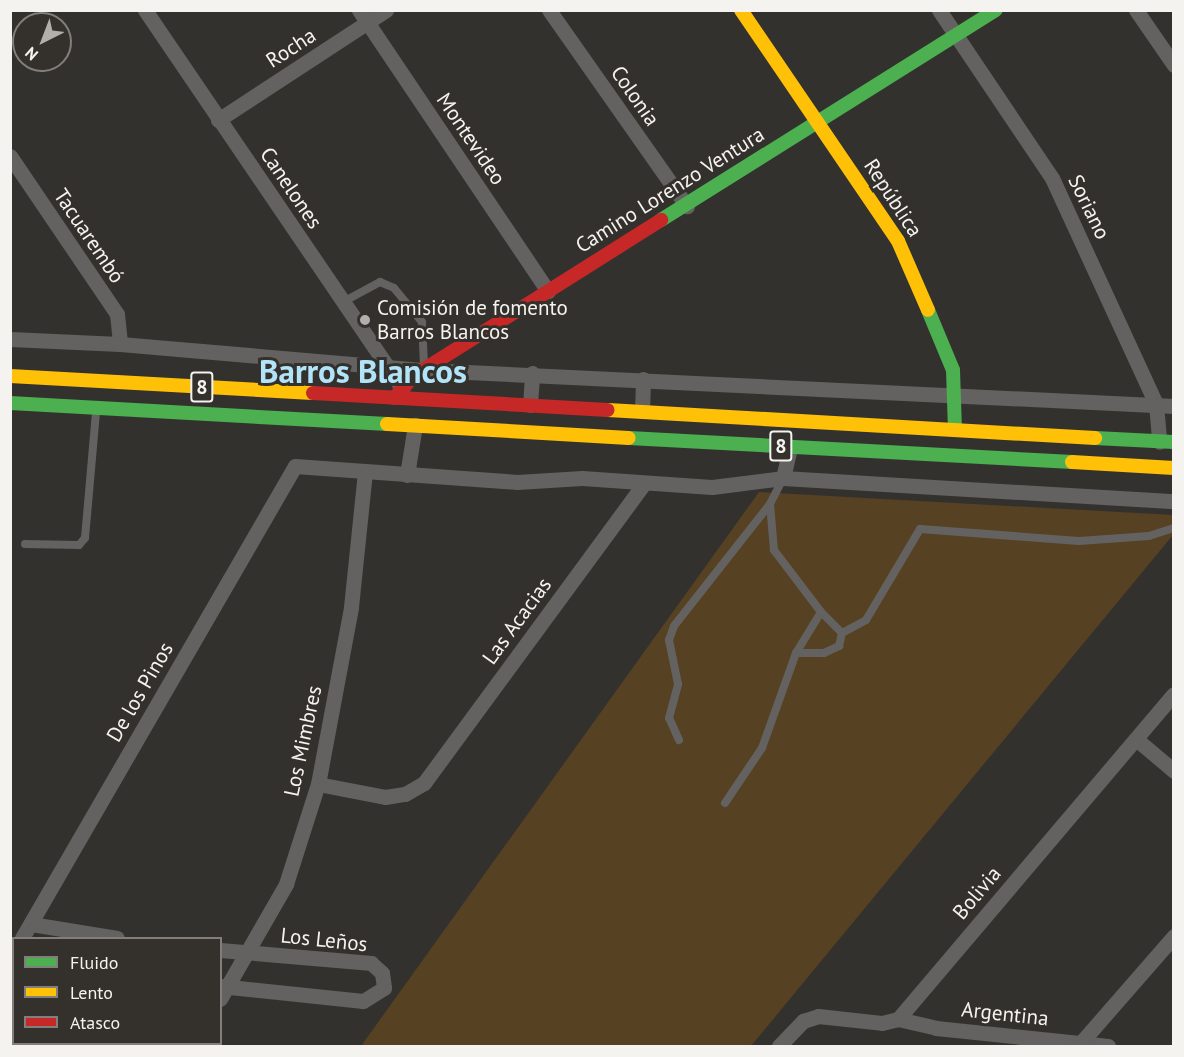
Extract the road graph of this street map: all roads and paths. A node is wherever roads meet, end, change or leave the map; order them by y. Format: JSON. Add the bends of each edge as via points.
{"nodes":[{"id":1,"x":145,"y":10,"type":"edge"},
{"id":2,"x":386,"y":10,"type":"edge"},
{"id":3,"x":549,"y":10,"type":"edge"},
{"id":4,"x":741,"y":10,"type":"edge"},
{"id":5,"x":939,"y":10,"type":"edge"},
{"id":6,"x":996,"y":10,"type":"edge"},
{"id":7,"x":1136,"y":10,"type":"edge"},
{"id":8,"x":363,"y":17,"type":"edge"},
{"id":9,"x":956,"y":36,"type":"junction"},
{"id":10,"x":1173,"y":65,"type":"edge"},
{"id":11,"x":218,"y":120,"type":"junction"},
{"id":12,"x":818,"y":123,"type":"junction"},
{"id":13,"x":10,"y":156,"type":"edge"},
{"id":14,"x":687,"y":206,"type":"junction"},
{"id":15,"x":548,"y":291,"type":"junction"},
{"id":16,"x":343,"y":302,"type":"junction"},
{"id":17,"x":10,"y":339,"type":"edge"},
{"id":18,"x":120,"y":344,"type":"junction"},
{"id":19,"x":387,"y":366,"type":"junction"},
{"id":20,"x":425,"y":370,"type":"junction"},
{"id":21,"x":532,"y":373,"type":"junction"},
{"id":22,"x":10,"y":376,"type":"edge"},
{"id":23,"x":643,"y":379,"type":"junction"},
{"id":24,"x":955,"y":392,"type":"junction"},
{"id":25,"x":398,"y":393,"type":"junction"},
{"id":26,"x":10,"y":403,"type":"edge"},
{"id":27,"x":1156,"y":404,"type":"junction"},
{"id":28,"x":530,"y":405,"type":"junction"},
{"id":29,"x":1173,"y":406,"type":"edge"},
{"id":30,"x":96,"y":408,"type":"junction"},
{"id":31,"x":642,"y":411,"type":"junction"},
{"id":32,"x":389,"y":423,"type":"junction"},
{"id":33,"x":415,"y":425,"type":"junction"},
{"id":34,"x":955,"y":430,"type":"junction"},
{"id":35,"x":1166,"y":442,"type":"edge"},
{"id":36,"x":790,"y":447,"type":"junction"},
{"id":37,"x":1173,"y":468,"type":"edge"},
{"id":38,"x":365,"y":472,"type":"junction"},
{"id":39,"x":407,"y":475,"type":"junction"},
{"id":40,"x":783,"y":478,"type":"junction"},
{"id":41,"x":644,"y":484,"type":"junction"},
{"id":42,"x":1173,"y":501,"type":"edge"},
{"id":43,"x":770,"y":504,"type":"junction"},
{"id":44,"x":1173,"y":528,"type":"edge"},
{"id":45,"x":25,"y":544,"type":"dead end"},
{"id":46,"x":821,"y":612,"type":"junction"},
{"id":47,"x":842,"y":633,"type":"junction"},
{"id":48,"x":796,"y":653,"type":"junction"},
{"id":49,"x":1173,"y":694,"type":"edge"},
{"id":50,"x":1136,"y":739,"type":"junction"},
{"id":51,"x":679,"y":740,"type":"dead end"},
{"id":52,"x":1173,"y":771,"type":"edge"},
{"id":53,"x":318,"y":784,"type":"junction"},
{"id":54,"x":725,"y":803,"type":"dead end"},
{"id":55,"x":31,"y":924,"type":"junction"},
{"id":56,"x":1173,"y":936,"type":"edge"},
{"id":57,"x":23,"y":937,"type":"edge"},
{"id":58,"x":106,"y":937,"type":"edge"},
{"id":59,"x":222,"y":950,"type":"edge"},
{"id":60,"x":249,"y":953,"type":"junction"},
{"id":61,"x":223,"y":991,"type":"edge"},
{"id":62,"x":898,"y":1019,"type":"junction"},
{"id":63,"x":1079,"y":1045,"type":"edge"},
{"id":64,"x":779,"y":1047,"type":"edge"},
{"id":65,"x":1108,"y":1047,"type":"edge"}],
"edges":[{"from":1,"to":11,"type":"street","name":"Canelones"},
{"from":2,"to":8,"type":"street","name":"Rocha"},
{"from":3,"to":14,"type":"street","name":"Colonia"},
{"from":4,"to":12,"type":"main road","name":"República"},
{"from":5,"to":9,"type":"street","name":"Soriano"},
{"from":6,"to":9,"type":"main road","name":"Camino Lorenzo Ventura"},
{"from":7,"to":10,"type":"street"},
{"from":8,"to":11,"type":"street","name":"Rocha"},
{"from":8,"to":15,"type":"street","name":"Montevideo"},
{"from":9,"to":12,"type":"main road","name":"Camino Lorenzo Ventura"},
{"from":9,"to":27,"type":"street","name":"Soriano","via":[[1052,178]]},
{"from":11,"to":16,"type":"street","name":"Canelones"},
{"from":12,"to":14,"type":"main road","name":"Camino Lorenzo Ventura"},
{"from":12,"to":24,"type":"main road","name":"República","via":[[898,241],[936,321]]},
{"from":13,"to":18,"type":"street","name":"Tacuarembó","via":[[117,315]]},
{"from":14,"to":15,"type":"main road","name":"Camino Lorenzo Ventura"},
{"from":15,"to":20,"type":"main road","name":"Camino Lorenzo Ventura"},
{"from":16,"to":19,"type":"street","name":"Canelones"},
{"from":16,"to":20,"type":"lane","via":[[381,282],[394,288],[422,322]]},
{"from":17,"to":18,"type":"street"},
{"from":18,"to":19,"type":"street"},
{"from":19,"to":20,"type":"street"},
{"from":19,"to":25,"type":"street","name":"Canelones"},
{"from":20,"to":21,"type":"street"},
{"from":20,"to":25,"type":"main road","name":"Camino Lorenzo Ventura"},
{"from":21,"to":23,"type":"street"},
{"from":21,"to":28,"type":"street"},
{"from":22,"to":25,"type":"main road","number":"8"},
{"from":23,"to":24,"type":"street"},
{"from":23,"to":31,"type":"street"},
{"from":24,"to":27,"type":"street"},
{"from":24,"to":34,"type":"main road","name":"República"},
{"from":25,"to":28,"type":"main road","number":"8"},
{"from":25,"to":32,"type":"street"},
{"from":26,"to":30,"type":"main road","number":"8"},
{"from":27,"to":29,"type":"street"},
{"from":27,"to":35,"type":"street","name":"Soriano"},
{"from":28,"to":31,"type":"main road","number":"8"},
{"from":30,"to":32,"type":"main road","number":"8"},
{"from":30,"to":45,"type":"lane","via":[[85,538],[80,545]]},
{"from":31,"to":34,"type":"main road","number":"8"},
{"from":32,"to":33,"type":"main road","number":"8"},
{"from":33,"to":36,"type":"main road","number":"8"},
{"from":33,"to":39,"type":"street"},
{"from":34,"to":35,"type":"main road","number":"8"},
{"from":36,"to":37,"type":"main road","number":"8"},
{"from":36,"to":40,"type":"street"},
{"from":38,"to":39,"type":"street"},
{"from":38,"to":53,"type":"street","name":"Los Mimbres","via":[[351,607]]},
{"from":38,"to":55,"type":"street","name":"De los Pinos","via":[[295,466]]},
{"from":39,"to":41,"type":"street"},
{"from":40,"to":41,"type":"street","via":[[712,487]]},
{"from":40,"to":42,"type":"street"},
{"from":40,"to":43,"type":"lane"},
{"from":41,"to":53,"type":"street","name":"Las Acacias","via":[[424,783],[405,794],[385,797]]},
{"from":43,"to":46,"type":"lane","via":[[774,550]]},
{"from":43,"to":51,"type":"lane","via":[[674,626],[669,640],[678,684],[669,718]]},
{"from":44,"to":47,"type":"lane","via":[[1149,536],[1079,541],[920,529],[866,621]]},
{"from":46,"to":47,"type":"lane"},
{"from":46,"to":48,"type":"lane"},
{"from":47,"to":48,"type":"lane","via":[[839,646],[824,653]]},
{"from":48,"to":54,"type":"lane","via":[[762,748]]},
{"from":49,"to":50,"type":"street","name":"Bolivia"},
{"from":50,"to":52,"type":"street"},
{"from":50,"to":62,"type":"street","name":"Bolivia"},
{"from":53,"to":60,"type":"street","name":"Los Mimbres","via":[[286,884]]},
{"from":55,"to":57,"type":"street","name":"De los Pinos"},
{"from":55,"to":58,"type":"street"},
{"from":56,"to":63,"type":"street"},
{"from":59,"to":60,"type":"street","name":"Los Leños"},
{"from":60,"to":61,"type":"street","name":"Los Mimbres"},
{"from":60,"to":61,"type":"street","name":"Los Leños","via":[[371,963],[382,973],[384,988],[363,1001]]},
{"from":62,"to":63,"type":"street","name":"Argentina","via":[[936,1028]]},
{"from":62,"to":64,"type":"street","via":[[882,1023],[818,1016],[803,1021]]},
{"from":63,"to":65,"type":"street","name":"Argentina"}]}
